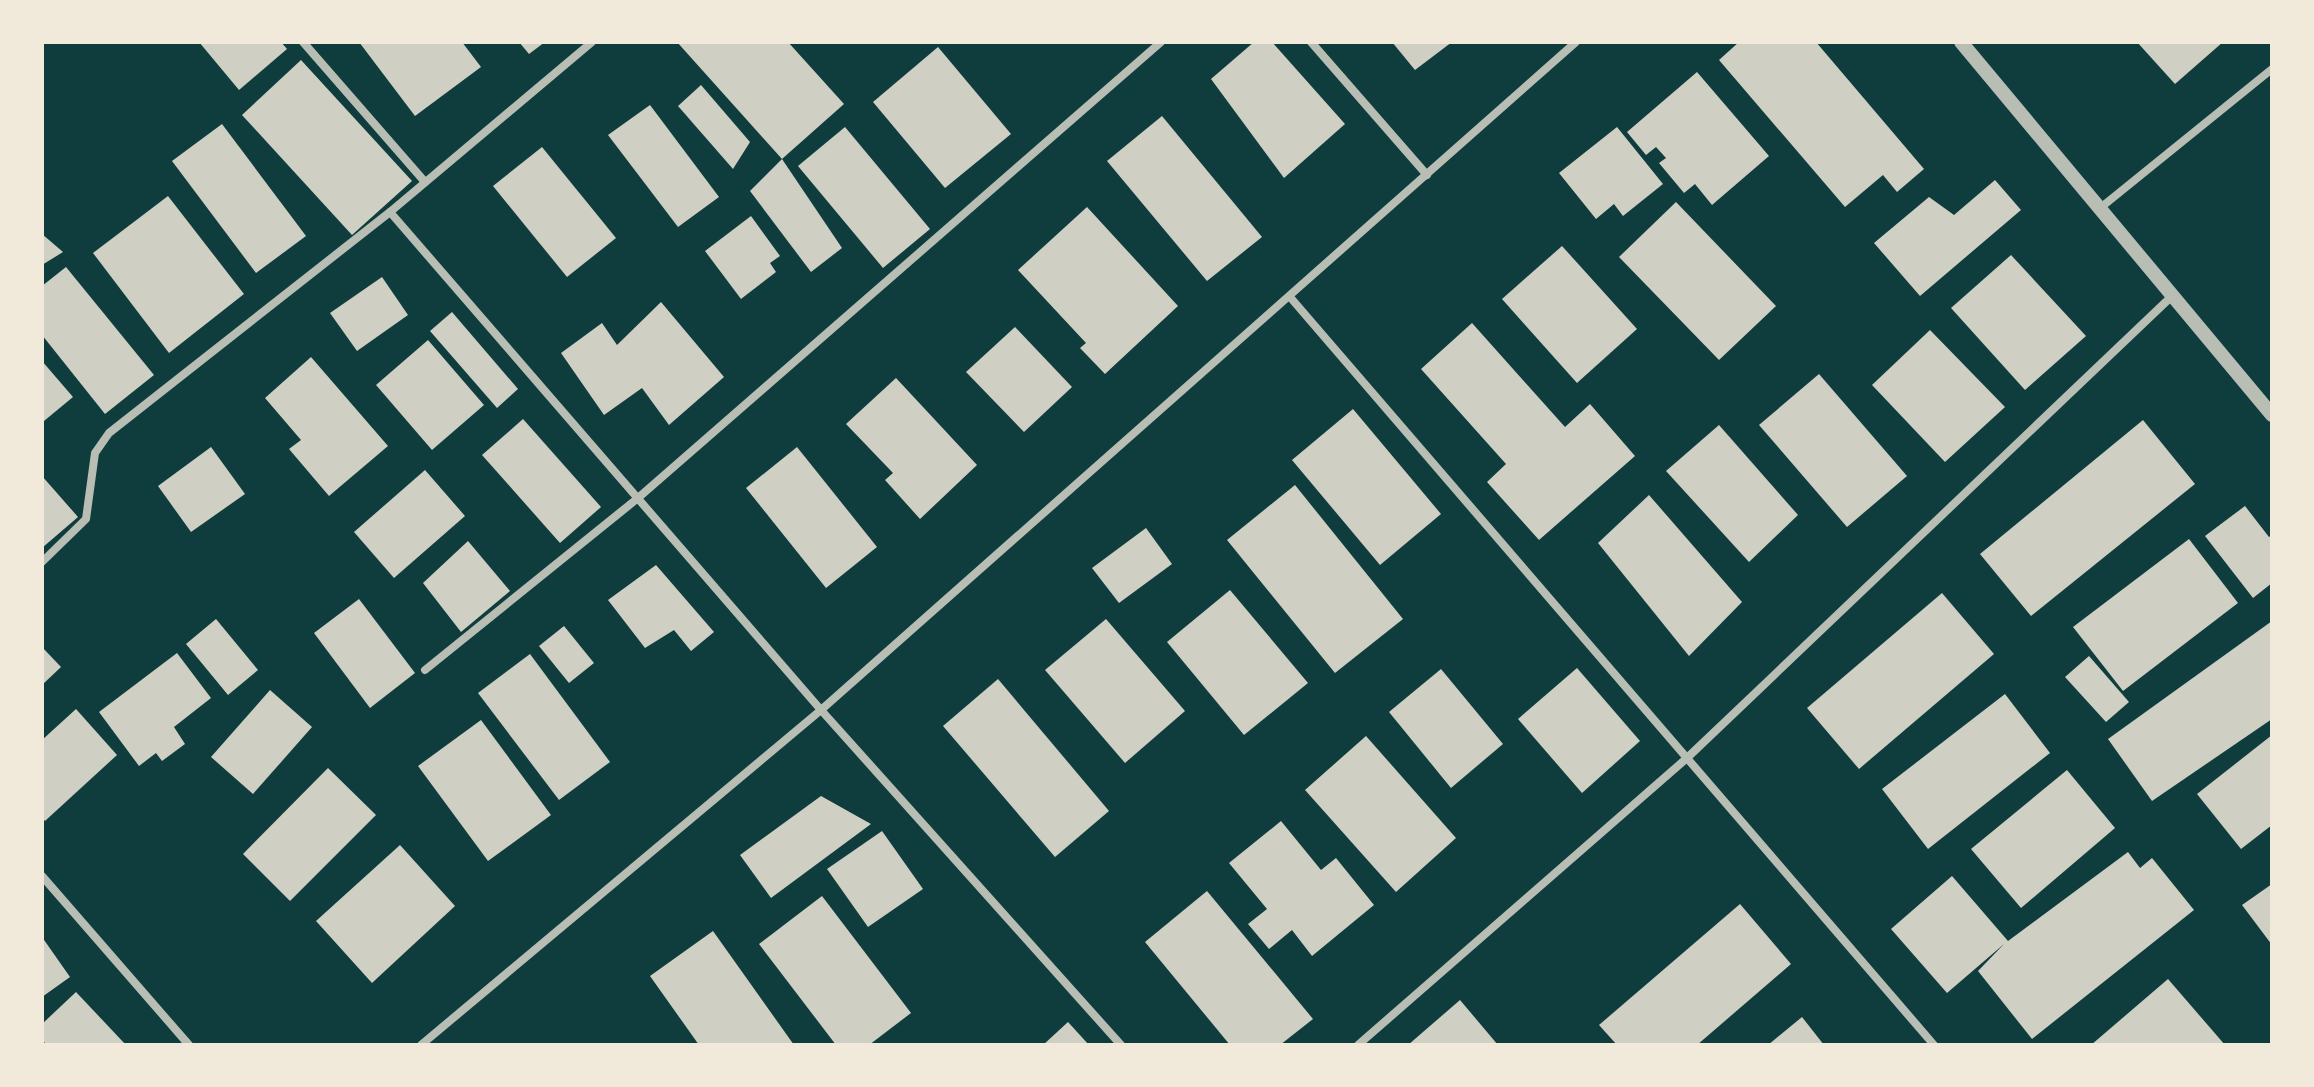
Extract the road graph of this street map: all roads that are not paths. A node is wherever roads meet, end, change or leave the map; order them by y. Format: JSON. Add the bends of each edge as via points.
{"nodes":[{"id":1,"x":303,"y":42,"type":"edge"},
{"id":2,"x":592,"y":42,"type":"edge"},
{"id":3,"x":1161,"y":42,"type":"edge"},
{"id":4,"x":1311,"y":42,"type":"edge"},
{"id":5,"x":1576,"y":42,"type":"edge"},
{"id":6,"x":1961,"y":42,"type":"edge"},
{"id":7,"x":2272,"y":69,"type":"edge"},
{"id":8,"x":1427,"y":175,"type":"junction"},
{"id":9,"x":425,"y":182,"type":"junction"},
{"id":10,"x":2098,"y":209,"type":"junction"},
{"id":11,"x":390,"y":212,"type":"junction"},
{"id":12,"x":1290,"y":297,"type":"junction"},
{"id":13,"x":2171,"y":297,"type":"junction"},
{"id":14,"x":2272,"y":415,"type":"edge"},
{"id":15,"x":638,"y":498,"type":"junction"},
{"id":16,"x":42,"y":562,"type":"edge"},
{"id":17,"x":425,"y":670,"type":"dead end"},
{"id":18,"x":821,"y":710,"type":"junction"},
{"id":19,"x":1687,"y":758,"type":"junction"},
{"id":20,"x":42,"y":876,"type":"edge"},
{"id":21,"x":189,"y":1045,"type":"edge"},
{"id":22,"x":421,"y":1045,"type":"edge"},
{"id":23,"x":1121,"y":1045,"type":"edge"},
{"id":24,"x":1358,"y":1045,"type":"edge"},
{"id":25,"x":1934,"y":1045,"type":"edge"}],
"edges":[{"from":1,"to":9,"type":"street"},
{"from":2,"to":9,"type":"street"},
{"from":3,"to":15,"type":"street"},
{"from":4,"to":8,"type":"street"},
{"from":5,"to":8,"type":"street"},
{"from":6,"to":10,"type":"street"},
{"from":7,"to":10,"type":"street"},
{"from":8,"to":12,"type":"street"},
{"from":9,"to":11,"type":"street"},
{"from":10,"to":13,"type":"street"},
{"from":11,"to":15,"type":"street"},
{"from":11,"to":16,"type":"street","via":[[109,433],[95,453],[86,519]]},
{"from":12,"to":18,"type":"street"},
{"from":12,"to":19,"type":"street"},
{"from":13,"to":14,"type":"street"},
{"from":13,"to":19,"type":"street"},
{"from":15,"to":17,"type":"street"},
{"from":15,"to":18,"type":"street"},
{"from":18,"to":22,"type":"street"},
{"from":18,"to":23,"type":"street"},
{"from":19,"to":24,"type":"street"},
{"from":19,"to":25,"type":"street"},
{"from":20,"to":21,"type":"street"}]}
